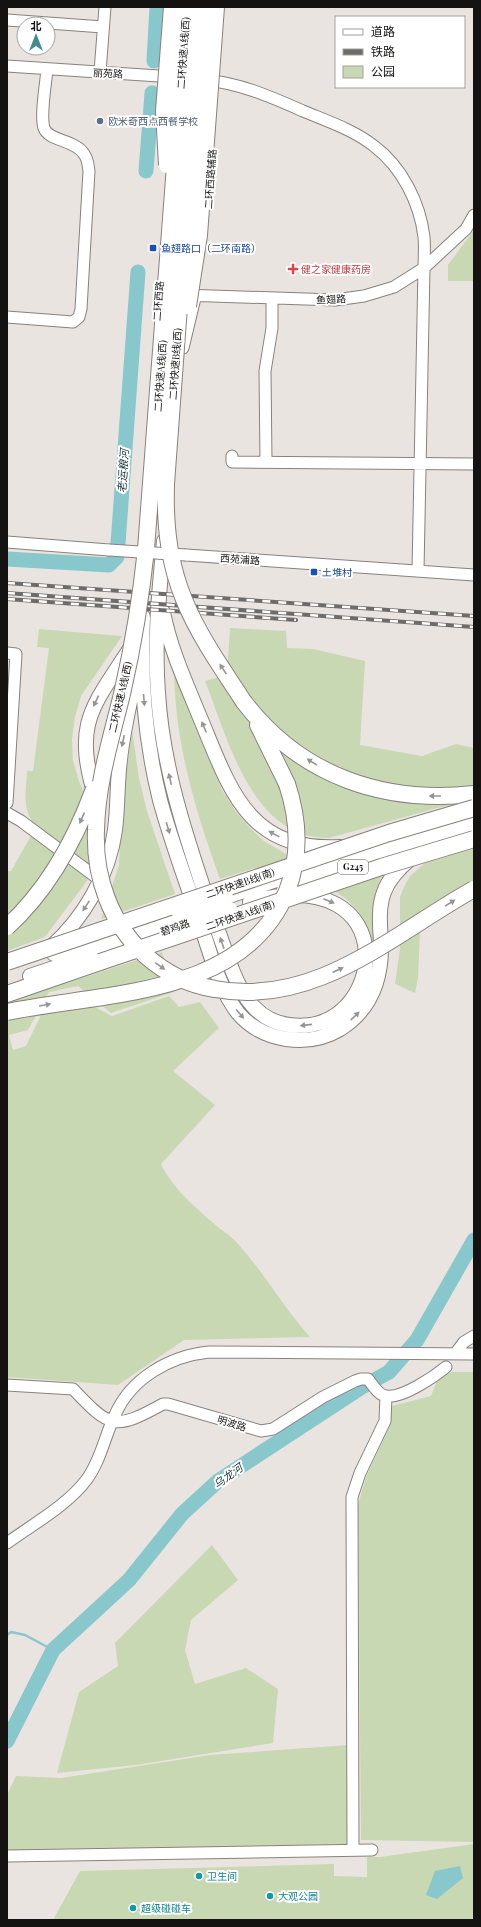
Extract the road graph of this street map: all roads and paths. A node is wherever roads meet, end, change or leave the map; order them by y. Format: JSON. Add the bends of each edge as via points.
{"nodes":[{"id":1,"x":105,"y":7,"type":"edge"},
{"id":2,"x":172,"y":7,"type":"edge"},
{"id":3,"x":179,"y":7,"type":"edge"},
{"id":4,"x":186,"y":7,"type":"edge"},
{"id":5,"x":201,"y":7,"type":"edge"},
{"id":6,"x":208,"y":7,"type":"edge"},
{"id":7,"x":216,"y":7,"type":"edge"},
{"id":8,"x":223,"y":7,"type":"edge"},
{"id":9,"x":7,"y":20,"type":"edge"},
{"id":10,"x":103,"y":27,"type":"junction"},
{"id":11,"x":7,"y":66,"type":"edge"},
{"id":12,"x":47,"y":69,"type":"junction"},
{"id":13,"x":100,"y":72,"type":"junction"},
{"id":14,"x":174,"y":77,"type":"junction"},
{"id":15,"x":210,"y":81,"type":"junction"},
{"id":16,"x":474,"y":215,"type":"edge"},
{"id":17,"x":424,"y":268,"type":"junction"},
{"id":18,"x":162,"y":289,"type":"junction"},
{"id":19,"x":192,"y":296,"type":"junction"},
{"id":20,"x":272,"y":298,"type":"junction"},
{"id":21,"x":7,"y":317,"type":"edge"},
{"id":22,"x":174,"y":374,"type":"junction"},
{"id":23,"x":232,"y":456,"type":"dead end"},
{"id":24,"x":266,"y":462,"type":"junction"},
{"id":25,"x":474,"y":464,"type":"edge"},
{"id":26,"x":420,"y":465,"type":"junction"},
{"id":27,"x":7,"y":542,"type":"edge"},
{"id":28,"x":418,"y":570,"type":"junction"},
{"id":29,"x":474,"y":575,"type":"edge"},
{"id":30,"x":161,"y":576,"type":"junction"},
{"id":31,"x":143,"y":619,"type":"junction"},
{"id":32,"x":7,"y":653,"type":"edge"},
{"id":33,"x":244,"y":702,"type":"junction"},
{"id":34,"x":110,"y":742,"type":"junction"},
{"id":35,"x":474,"y":794,"type":"edge"},
{"id":36,"x":7,"y":803,"type":"edge"},
{"id":37,"x":474,"y":808,"type":"edge"},
{"id":38,"x":7,"y":813,"type":"edge"},
{"id":39,"x":474,"y":817,"type":"edge"},
{"id":40,"x":474,"y":830,"type":"edge"},
{"id":41,"x":421,"y":832,"type":"junction"},
{"id":42,"x":457,"y":834,"type":"junction"},
{"id":43,"x":474,"y":839,"type":"edge"},
{"id":44,"x":101,"y":878,"type":"junction"},
{"id":45,"x":474,"y":889,"type":"edge"},
{"id":46,"x":250,"y":902,"type":"junction"},
{"id":47,"x":228,"y":903,"type":"junction"},
{"id":48,"x":7,"y":928,"type":"edge"},
{"id":49,"x":7,"y":962,"type":"edge"},
{"id":50,"x":7,"y":968,"type":"edge"},
{"id":51,"x":27,"y":969,"type":"junction"},
{"id":52,"x":7,"y":983,"type":"edge"},
{"id":53,"x":7,"y":994,"type":"edge"},
{"id":54,"x":7,"y":1012,"type":"edge"},
{"id":55,"x":474,"y":1336,"type":"edge"},
{"id":56,"x":455,"y":1354,"type":"junction"},
{"id":57,"x":474,"y":1354,"type":"edge"},
{"id":58,"x":446,"y":1367,"type":"dead end"},
{"id":59,"x":7,"y":1386,"type":"edge"},
{"id":60,"x":382,"y":1394,"type":"junction"},
{"id":61,"x":112,"y":1421,"type":"junction"},
{"id":62,"x":7,"y":1543,"type":"edge"},
{"id":63,"x":353,"y":1850,"type":"junction"},
{"id":64,"x":372,"y":1850,"type":"dead end"},
{"id":65,"x":7,"y":1856,"type":"edge"}],
"edges":[{"from":1,"to":10,"type":"street"},
{"from":2,"to":18,"type":"highway","bridge":true,"via":[[164,111],[168,207]]},
{"from":3,"to":14,"type":"main road","name":"二环西路"},
{"from":4,"to":18,"type":"highway","name":"二环快速A线(西)","bridge":true},
{"from":5,"to":22,"type":"highway","name":"二环快速B线(西)","bridge":true},
{"from":6,"to":15,"type":"main road"},
{"from":7,"to":22,"type":"highway","bridge":true,"via":[[199,239]]},
{"from":8,"to":15,"type":"street"},
{"from":9,"to":10,"type":"street"},
{"from":10,"to":13,"type":"street"},
{"from":11,"to":12,"type":"street","name":"丽苑路"},
{"from":12,"to":13,"type":"street","name":"丽苑路"},
{"from":12,"to":21,"type":"street","via":[[44,129],[48,134],[76,146],[83,152],[87,158],[89,172],[81,308],[73,322]]},
{"from":13,"to":14,"type":"street","name":"丽苑路"},
{"from":14,"to":15,"type":"street","name":"丽苑路"},
{"from":14,"to":18,"type":"main road","name":"二环西路"},
{"from":15,"to":17,"type":"street","name":"丽苑路","via":[[262,93],[352,133],[374,146],[399,171],[417,205],[424,237]]},
{"from":15,"to":19,"type":"main road"},
{"from":16,"to":17,"type":"street","name":"鱼翅路","via":[[466,229]]},
{"from":17,"to":20,"type":"street","name":"鱼翅路","via":[[394,287],[364,296],[335,300]]},
{"from":17,"to":26,"type":"street","name":"丽苑路"},
{"from":18,"to":19,"type":"street","name":"鱼翅路"},
{"from":18,"to":31,"type":"main road","name":"二环西路"},
{"from":18,"to":34,"type":"highway","name":"二环快速A线(西)","bridge":true,"via":[[143,574],[131,650]]},
{"from":19,"to":20,"type":"street","name":"鱼翅路"},
{"from":19,"to":30,"type":"main road","via":[[183,348]]},
{"from":20,"to":24,"type":"street","via":[[272,328],[265,371]]},
{"from":33,"to":22,"type":"highway","name":"二环快速B线(西)","one_way":true,"bridge":true,"via":[[194,622],[177,583],[170,554],[166,504]]},
{"from":23,"to":24,"type":"street","via":[[232,462]]},
{"from":24,"to":26,"type":"street"},
{"from":25,"to":26,"type":"street"},
{"from":26,"to":28,"type":"street","name":"丽苑路"},
{"from":27,"to":28,"type":"street","name":"西苑浦路","bridge":true},
{"from":28,"to":29,"type":"street","name":"西苑浦路"},
{"from":41,"to":30,"type":"main road","one_way":true,"via":[[364,845],[320,847],[280,837],[256,822],[238,801],[227,780],[177,661],[164,617]]},
{"from":46,"to":30,"type":"main road","one_way":true,"via":[[276,895],[310,895],[330,901],[352,917],[360,928],[366,960],[362,983],[344,1008],[325,1020],[310,1025],[295,1026],[278,1022],[265,1017],[255,1009],[246,999],[236,980],[183,825],[165,752],[156,664]]},
{"from":31,"to":42,"type":"main road","one_way":true,"via":[[145,717],[153,769],[164,814],[219,978],[234,1008],[251,1025],[274,1036],[303,1040],[331,1034],[354,1018],[368,1000],[378,980],[381,962],[380,908],[388,882],[411,858]]},
{"from":31,"to":44,"type":"main road","one_way":true,"via":[[120,759],[114,838]]},
{"from":31,"to":44,"type":"main road","one_way":true,"via":[[134,643],[99,695],[86,732],[86,761],[103,830],[105,852]]},
{"from":32,"to":36,"type":"street","via":[[16,654]]},
{"from":35,"to":33,"type":"highway","one_way":true,"via":[[412,795],[377,790],[355,783],[323,768],[295,750],[264,724]]},
{"from":54,"to":33,"type":"highway","one_way":true,"bridge":true,"via":[[145,989],[181,980],[222,963],[244,948],[265,927],[281,904],[291,879],[297,828],[293,802],[284,775]]},
{"from":34,"to":45,"type":"highway","one_way":true,"bridge":true,"via":[[99,794],[96,830],[97,864],[102,886],[116,919],[131,940],[160,966],[190,982],[238,993],[269,991],[302,984],[330,974],[367,955]]},
{"from":34,"to":48,"type":"highway","one_way":true,"bridge":true,"via":[[90,800],[66,850],[37,896]]},
{"from":37,"to":49,"type":"highway","name":"二环快速B线(南)","bridge":true,"via":[[394,831]]},
{"from":38,"to":44,"type":"street"},
{"from":39,"to":41,"type":"main road","number":"G245"},
{"from":40,"to":42,"type":"main road","number":"G245"},
{"from":41,"to":47,"type":"main road","name":"碧鸡路","number":"G245"},
{"from":42,"to":46,"type":"main road","name":"碧鸡路","number":"G245"},
{"from":43,"to":53,"type":"highway","name":"二环快速A线(南)","bridge":true,"via":[[374,869]]},
{"from":44,"to":51,"type":"main road","one_way":true,"via":[[83,910],[64,934]]},
{"from":46,"to":47,"type":"main road","name":"碧鸡路","number":"G245"},
{"from":47,"to":51,"type":"main road","name":"碧鸡路","number":"G245","bridge":true},
{"from":50,"to":51,"type":"highway","name":"碧鸡路","number":"G245"},
{"from":51,"to":52,"type":"highway","name":"碧鸡路","number":"G245"},
{"from":55,"to":56,"type":"street","via":[[464,1342]]},
{"from":56,"to":57,"type":"street"},
{"from":56,"to":61,"type":"street","via":[[198,1353],[168,1363],[141,1380],[125,1396]]},
{"from":58,"to":60,"type":"street","via":[[434,1377],[399,1395]]},
{"from":59,"to":61,"type":"street","via":[[73,1389],[97,1414]]},
{"from":60,"to":61,"type":"street","name":"明波路","via":[[368,1379],[355,1380],[273,1429],[260,1431],[168,1404],[133,1419]]},
{"from":60,"to":63,"type":"street","via":[[384,1421],[360,1472],[352,1497]]},
{"from":61,"to":62,"type":"street","via":[[87,1479],[62,1503]]},
{"from":63,"to":64,"type":"street"},
{"from":63,"to":65,"type":"street"}]}
